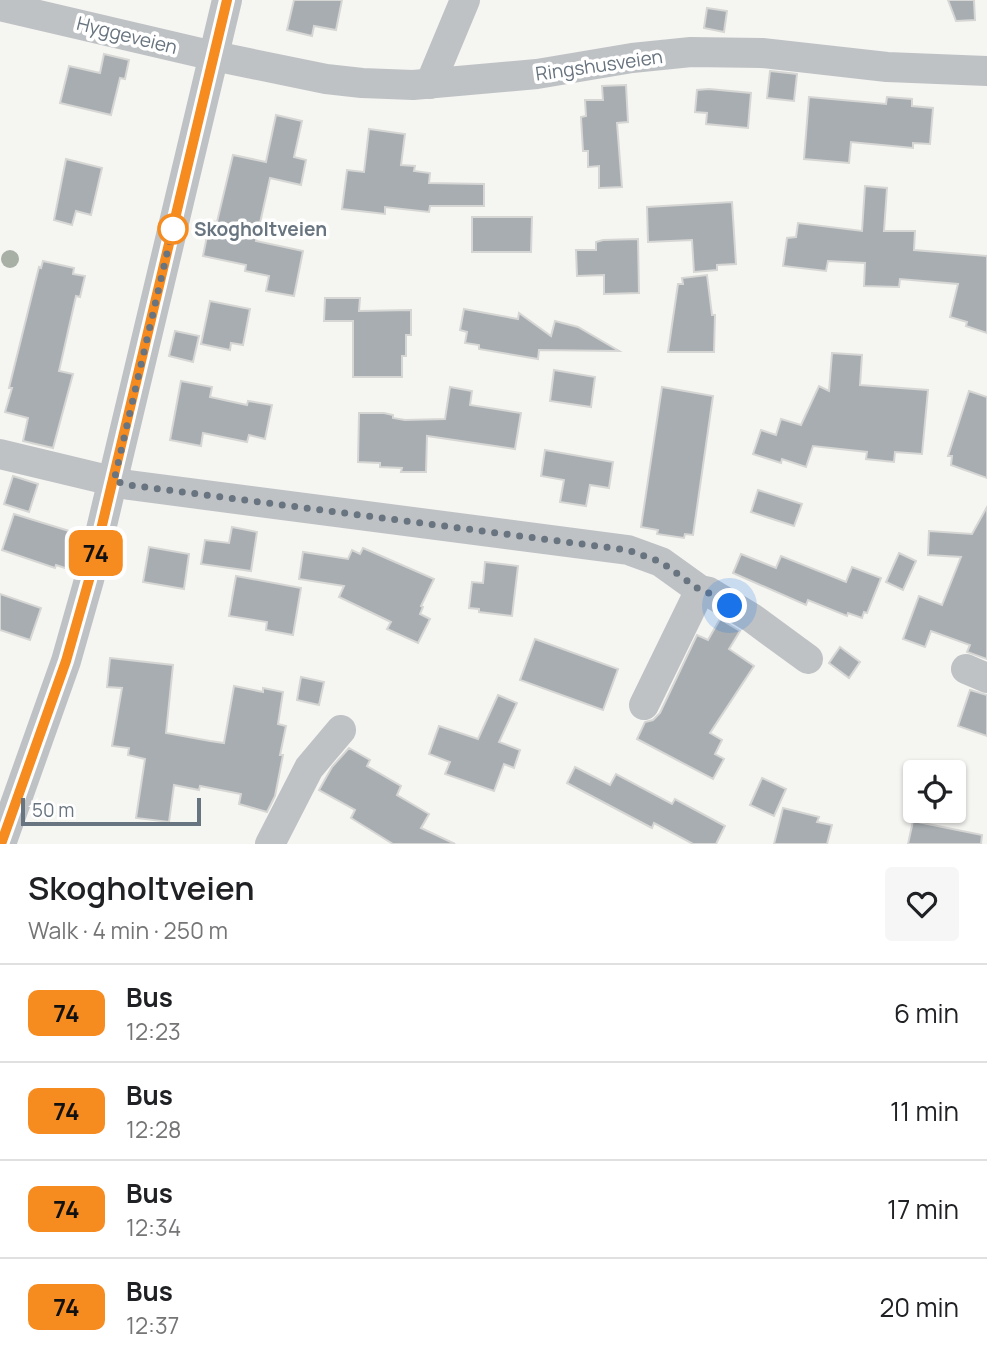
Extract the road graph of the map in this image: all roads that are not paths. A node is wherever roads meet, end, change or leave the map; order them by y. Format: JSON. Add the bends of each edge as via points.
{"nodes":[{"id":1,"x":227,"y":0,"type":"edge"},
{"id":2,"x":465,"y":0,"type":"edge"},
{"id":3,"x":0,"y":6,"type":"edge"},
{"id":4,"x":214,"y":56,"type":"junction"},
{"id":5,"x":987,"y":71,"type":"edge"},
{"id":6,"x":429,"y":83,"type":"junction"},
{"id":7,"x":0,"y":454,"type":"edge"},
{"id":8,"x":114,"y":481,"type":"junction"},
{"id":9,"x":700,"y":590,"type":"junction"},
{"id":10,"x":808,"y":659,"type":"dead end"},
{"id":11,"x":644,"y":705,"type":"dead end"},
{"id":12,"x":341,"y":730,"type":"dead end"},
{"id":13,"x":1,"y":844,"type":"edge"},
{"id":14,"x":270,"y":844,"type":"edge"}],
"edges":[{"from":1,"to":4,"type":"street"},
{"from":2,"to":6,"type":"street"},
{"from":3,"to":4,"type":"street","name":"Hyggeveien"},
{"from":4,"to":6,"type":"street","name":"Ringshusveien","via":[[350,82]]},
{"from":4,"to":8,"type":"street"},
{"from":5,"to":6,"type":"street","name":"Ringshusveien","via":[[887,67],[762,53],[691,52],[537,74]]},
{"from":7,"to":8,"type":"street"},
{"from":8,"to":9,"type":"street","via":[[628,550],[661,562]]},
{"from":8,"to":13,"type":"street","via":[[72,641]]},
{"from":9,"to":10,"type":"street","via":[[752,618]]},
{"from":9,"to":11,"type":"street"},
{"from":12,"to":14,"type":"street","via":[[309,768]]}]}
